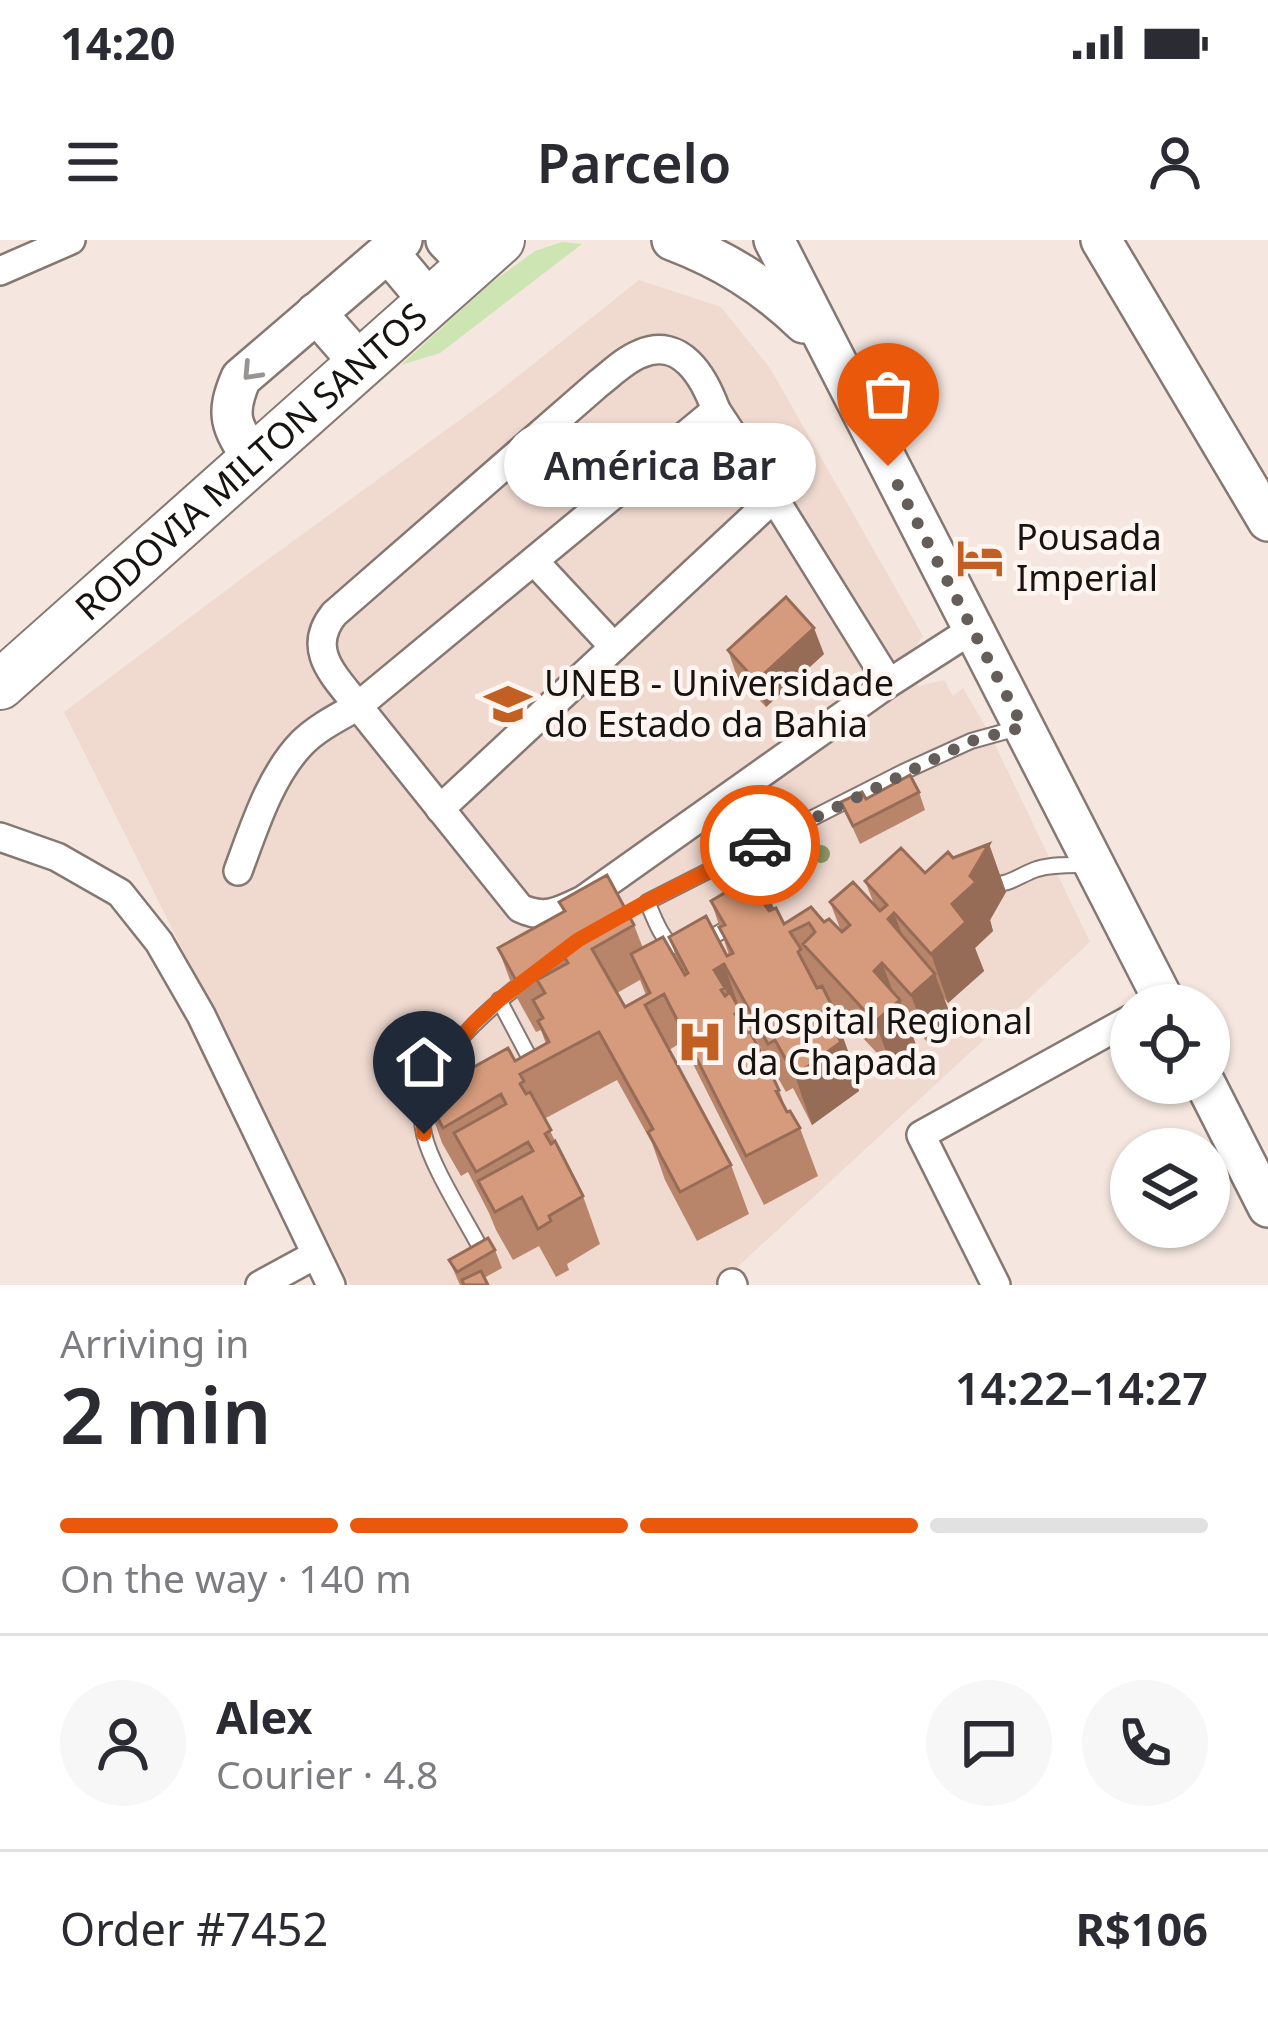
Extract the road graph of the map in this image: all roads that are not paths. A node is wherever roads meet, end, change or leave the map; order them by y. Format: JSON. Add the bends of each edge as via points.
{"nodes":[{"id":1,"x":71,"y":240,"type":"edge"},
{"id":2,"x":524,"y":240,"type":"edge"},
{"id":3,"x":672,"y":240,"type":"edge"},
{"id":4,"x":774,"y":240,"type":"edge"},
{"id":5,"x":1101,"y":240,"type":"edge"},
{"id":6,"x":395,"y":246,"type":"edge"},
{"id":7,"x":472,"y":248,"type":"edge"},
{"id":8,"x":0,"y":272,"type":"edge"},
{"id":9,"x":429,"y":301,"type":"junction"},
{"id":10,"x":316,"y":313,"type":"junction"},
{"id":11,"x":825,"y":343,"type":"junction"},
{"id":12,"x":360,"y":363,"type":"junction"},
{"id":13,"x":716,"y":410,"type":"junction"},
{"id":14,"x":253,"y":459,"type":"junction"},
{"id":15,"x":774,"y":498,"type":"junction"},
{"id":16,"x":1268,"y":521,"type":"edge"},
{"id":17,"x":534,"y":561,"type":"junction"},
{"id":18,"x":973,"y":629,"type":"junction"},
{"id":19,"x":614,"y":647,"type":"junction"},
{"id":20,"x":889,"y":683,"type":"junction"},
{"id":21,"x":0,"y":685,"type":"edge"},
{"id":22,"x":358,"y":706,"type":"junction"},
{"id":23,"x":1023,"y":727,"type":"junction"},
{"id":24,"x":440,"y":809,"type":"junction"},
{"id":25,"x":0,"y":837,"type":"edge"},
{"id":26,"x":735,"y":858,"type":"junction"},
{"id":27,"x":1094,"y":865,"type":"junction"},
{"id":28,"x":238,"y":871,"type":"dead end"},
{"id":29,"x":976,"y":882,"type":"edge"},
{"id":30,"x":646,"y":902,"type":"junction"},
{"id":31,"x":629,"y":911,"type":"edge"},
{"id":32,"x":547,"y":964,"type":"edge"},
{"id":33,"x":1144,"y":984,"type":"edge"},
{"id":34,"x":499,"y":1000,"type":"junction"},
{"id":35,"x":1110,"y":1031,"type":"edge"},
{"id":36,"x":542,"y":1082,"type":"edge"},
{"id":37,"x":1216,"y":1104,"type":"edge"},
{"id":38,"x":1268,"y":1207,"type":"edge"},
{"id":39,"x":482,"y":1251,"type":"edge"},
{"id":40,"x":315,"y":1255,"type":"junction"},
{"id":41,"x":260,"y":1285,"type":"edge"},
{"id":42,"x":331,"y":1285,"type":"edge"},
{"id":43,"x":996,"y":1285,"type":"edge"}],
"edges":[{"from":1,"to":8,"type":"street"},
{"from":2,"to":7,"type":"highway","name":"RODOVIA MILTON SANTOS"},
{"from":3,"to":11,"type":"main road","via":[[771,292]]},
{"from":4,"to":11,"type":"main road"},
{"from":5,"to":16,"type":"main road"},
{"from":6,"to":9,"type":"main road"},
{"from":6,"to":10,"type":"main road"},
{"from":7,"to":9,"type":"highway","name":"RODOVIA MILTON SANTOS"},
{"from":9,"to":12,"type":"highway","name":"RODOVIA MILTON SANTOS"},
{"from":10,"to":12,"type":"main road"},
{"from":10,"to":14,"type":"main road","one_way":true,"via":[[241,378],[230,403],[233,429]]},
{"from":11,"to":18,"type":"main road"},
{"from":12,"to":14,"type":"highway","name":"RODOVIA MILTON SANTOS"},
{"from":13,"to":15,"type":"street"},
{"from":13,"to":17,"type":"street"},
{"from":13,"to":22,"type":"street","via":[[705,381],[676,353],[635,355],[599,383],[322,628],[322,652]]},
{"from":14,"to":21,"type":"highway","name":"RODOVIA MILTON SANTOS"},
{"from":15,"to":19,"type":"street"},
{"from":15,"to":20,"type":"street"},
{"from":17,"to":19,"type":"street"},
{"from":17,"to":22,"type":"street"},
{"from":18,"to":20,"type":"street"},
{"from":18,"to":23,"type":"main road"},
{"from":19,"to":24,"type":"street"},
{"from":20,"to":24,"type":"street","via":[[552,915],[520,908]]},
{"from":22,"to":24,"type":"street"},
{"from":22,"to":28,"type":"street","via":[[301,744]]},
{"from":23,"to":26,"type":"lane","via":[[971,741]]},
{"from":23,"to":27,"type":"main road"},
{"from":25,"to":40,"type":"street","via":[[120,893],[159,942]]},
{"from":26,"to":30,"type":"lane"},
{"from":26,"to":30,"type":"lane","via":[[747,912],[713,936],[674,947]]},
{"from":27,"to":29,"type":"lane","via":[[1035,870],[997,886]]},
{"from":27,"to":33,"type":"main road"},
{"from":30,"to":31,"type":"lane"},
{"from":32,"to":34,"type":"lane"},
{"from":34,"to":36,"type":"lane"},
{"from":34,"to":39,"type":"lane","via":[[444,1061],[422,1102],[424,1134]]},
{"from":35,"to":43,"type":"street","via":[[921,1135]]},
{"from":37,"to":38,"type":"main road"},
{"from":40,"to":41,"type":"street"},
{"from":40,"to":42,"type":"street"}]}
